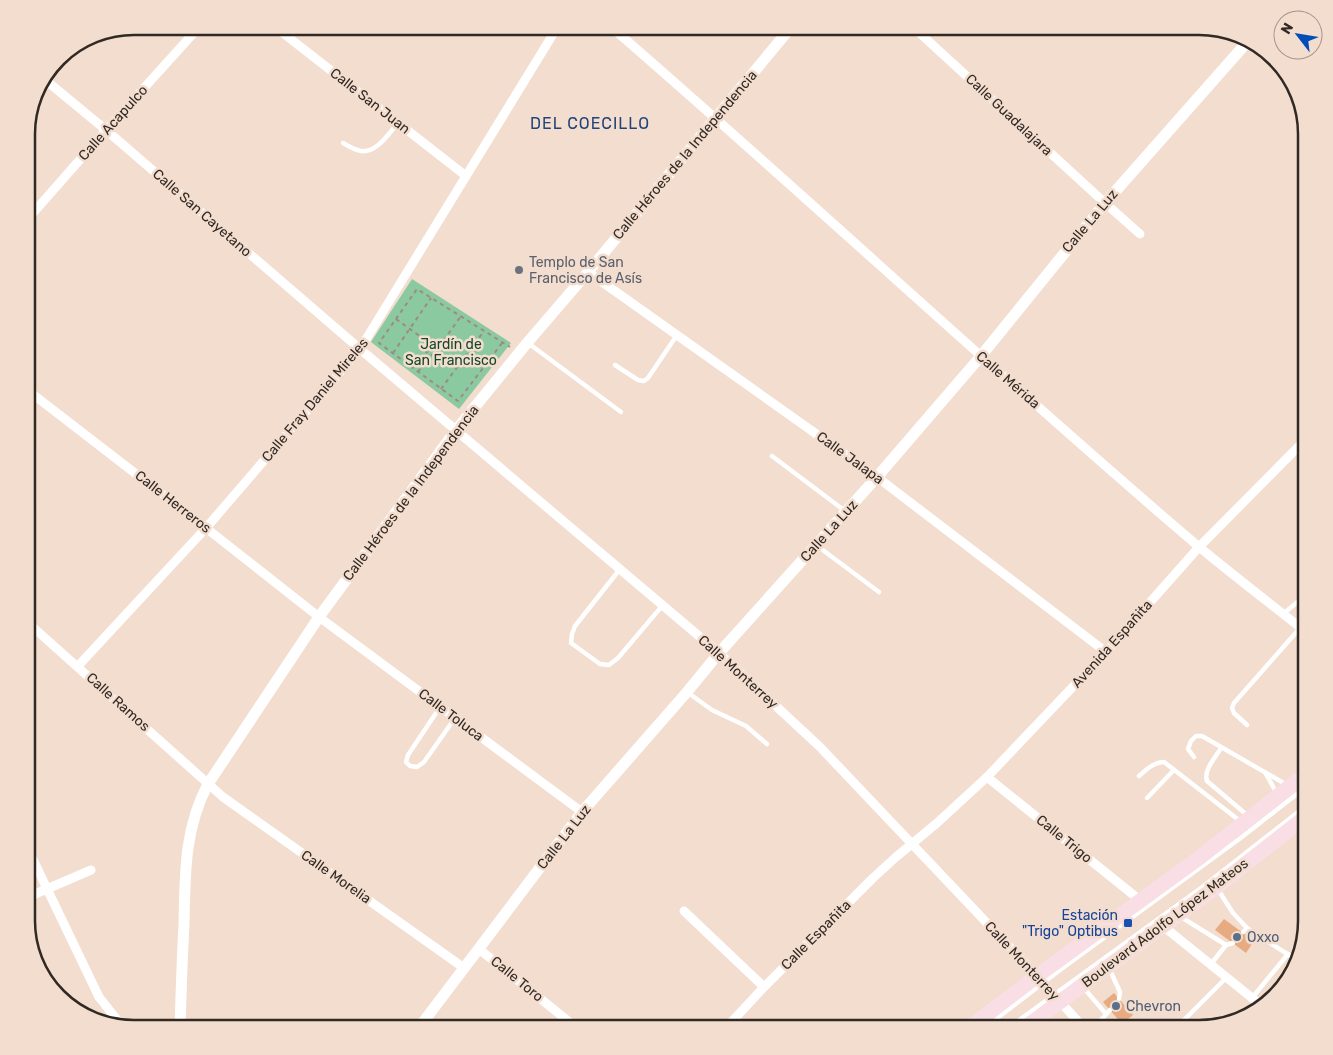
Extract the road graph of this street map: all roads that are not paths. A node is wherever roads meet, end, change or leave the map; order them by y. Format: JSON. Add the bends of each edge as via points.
{"nodes":[{"id":1,"x":192,"y":35,"type":"edge"},
{"id":2,"x":286,"y":35,"type":"edge"},
{"id":3,"x":552,"y":35,"type":"edge"},
{"id":4,"x":620,"y":35,"type":"edge"},
{"id":5,"x":785,"y":35,"type":"edge"},
{"id":6,"x":922,"y":35,"type":"edge"},
{"id":7,"x":1244,"y":46,"type":"edge"},
{"id":8,"x":49,"y":83,"type":"edge"},
{"id":9,"x":716,"y":118,"type":"junction"},
{"id":10,"x":398,"y":123,"type":"junction"},
{"id":11,"x":106,"y":130,"type":"junction"},
{"id":12,"x":342,"y":144,"type":"dead end"},
{"id":13,"x":466,"y":176,"type":"junction"},
{"id":14,"x":1105,"y":203,"type":"junction"},
{"id":15,"x":35,"y":211,"type":"edge"},
{"id":16,"x":1140,"y":234,"type":"dead end"},
{"id":17,"x":588,"y":272,"type":"junction"},
{"id":18,"x":677,"y":335,"type":"junction"},
{"id":19,"x":527,"y":343,"type":"junction"},
{"id":20,"x":360,"y":349,"type":"junction"},
{"id":21,"x":981,"y":356,"type":"junction"},
{"id":22,"x":615,"y":365,"type":"dead end"},
{"id":23,"x":35,"y":396,"type":"edge"},
{"id":24,"x":621,"y":412,"type":"dead end"},
{"id":25,"x":456,"y":430,"type":"junction"},
{"id":26,"x":1298,"y":447,"type":"edge"},
{"id":27,"x":772,"y":456,"type":"dead end"},
{"id":28,"x":877,"y":477,"type":"junction"},
{"id":29,"x":846,"y":512,"type":"junction"},
{"id":30,"x":206,"y":528,"type":"junction"},
{"id":31,"x":816,"y":545,"type":"junction"},
{"id":32,"x":1199,"y":547,"type":"junction"},
{"id":33,"x":620,"y":569,"type":"junction"},
{"id":34,"x":879,"y":592,"type":"dead end"},
{"id":35,"x":1298,"y":602,"type":"edge"},
{"id":36,"x":662,"y":606,"type":"junction"},
{"id":37,"x":1283,"y":614,"type":"junction"},
{"id":38,"x":319,"y":617,"type":"junction"},
{"id":39,"x":1298,"y":626,"type":"edge"},
{"id":40,"x":35,"y":629,"type":"edge"},
{"id":41,"x":1298,"y":635,"type":"edge"},
{"id":42,"x":1106,"y":652,"type":"junction"},
{"id":43,"x":719,"y":653,"type":"junction"},
{"id":44,"x":78,"y":666,"type":"junction"},
{"id":45,"x":687,"y":692,"type":"junction"},
{"id":46,"x":440,"y":706,"type":"junction"},
{"id":47,"x":455,"y":718,"type":"junction"},
{"id":48,"x":1247,"y":725,"type":"dead end"},
{"id":49,"x":767,"y":744,"type":"dead end"},
{"id":50,"x":1221,"y":748,"type":"junction"},
{"id":51,"x":1194,"y":757,"type":"dead end"},
{"id":52,"x":1174,"y":770,"type":"junction"},
{"id":53,"x":1266,"y":774,"type":"junction"},
{"id":54,"x":1139,"y":776,"type":"dead end"},
{"id":55,"x":987,"y":777,"type":"junction"},
{"id":56,"x":1298,"y":780,"type":"edge"},
{"id":57,"x":208,"y":784,"type":"junction"},
{"id":58,"x":1284,"y":791,"type":"junction"},
{"id":59,"x":1298,"y":793,"type":"edge"},
{"id":60,"x":1147,"y":798,"type":"dead end"},
{"id":61,"x":582,"y":812,"type":"junction"},
{"id":62,"x":1298,"y":812,"type":"edge"},
{"id":63,"x":1247,"y":821,"type":"junction"},
{"id":64,"x":1298,"y":823,"type":"edge"},
{"id":65,"x":911,"y":844,"type":"junction"},
{"id":66,"x":35,"y":864,"type":"edge"},
{"id":67,"x":92,"y":870,"type":"dead end"},
{"id":68,"x":1216,"y":887,"type":"junction"},
{"id":69,"x":47,"y":889,"type":"junction"},
{"id":70,"x":35,"y":894,"type":"edge"},
{"id":71,"x":1141,"y":901,"type":"junction"},
{"id":72,"x":684,"y":911,"type":"dead end"},
{"id":73,"x":1177,"y":915,"type":"junction"},
{"id":74,"x":1163,"y":926,"type":"junction"},
{"id":75,"x":1247,"y":928,"type":"junction"},
{"id":76,"x":1243,"y":932,"type":"dead end"},
{"id":77,"x":1233,"y":943,"type":"dead end"},
{"id":78,"x":1226,"y":945,"type":"junction"},
{"id":79,"x":479,"y":949,"type":"junction"},
{"id":80,"x":1288,"y":954,"type":"junction"},
{"id":81,"x":1292,"y":956,"type":"edge"},
{"id":82,"x":1211,"y":964,"type":"junction"},
{"id":83,"x":1108,"y":966,"type":"junction"},
{"id":84,"x":464,"y":968,"type":"junction"},
{"id":85,"x":1227,"y":977,"type":"junction"},
{"id":86,"x":1040,"y":980,"type":"junction"},
{"id":87,"x":1081,"y":985,"type":"junction"},
{"id":88,"x":764,"y":987,"type":"junction"},
{"id":89,"x":1056,"y":998,"type":"junction"},
{"id":90,"x":1252,"y":998,"type":"junction"},
{"id":91,"x":1119,"y":999,"type":"dead end"},
{"id":92,"x":1256,"y":1001,"type":"edge"},
{"id":93,"x":116,"y":1018,"type":"edge"},
{"id":94,"x":180,"y":1020,"type":"edge"},
{"id":95,"x":425,"y":1020,"type":"edge"},
{"id":96,"x":567,"y":1020,"type":"edge"},
{"id":97,"x":733,"y":1020,"type":"edge"},
{"id":98,"x":981,"y":1020,"type":"edge"},
{"id":99,"x":993,"y":1020,"type":"edge"},
{"id":100,"x":1021,"y":1020,"type":"edge"},
{"id":101,"x":1033,"y":1020,"type":"edge"},
{"id":102,"x":1076,"y":1020,"type":"edge"},
{"id":103,"x":1101,"y":1020,"type":"edge"},
{"id":104,"x":1184,"y":1020,"type":"edge"}],
"edges":[{"from":1,"to":11,"type":"street","name":"Calle Acapulco"},
{"from":2,"to":10,"type":"street","name":"Calle San Juan"},
{"from":3,"to":13,"type":"street","name":"Calle Fray Daniel Mireles"},
{"from":4,"to":9,"type":"street","name":"Calle Mérida"},
{"from":5,"to":9,"type":"street","name":"Calle Héroes de la Independencia"},
{"from":6,"to":14,"type":"street","name":"Calle Guadalajara"},
{"from":7,"to":14,"type":"street","name":"Calle La Luz"},
{"from":8,"to":11,"type":"street","name":"Calle San Cayetano"},
{"from":9,"to":17,"type":"street","name":"Calle Héroes de la Independencia"},
{"from":9,"to":21,"type":"street","name":"Calle Mérida"},
{"from":10,"to":12,"type":"lane","via":[[375,147],[366,151]]},
{"from":10,"to":13,"type":"street","name":"Calle San Juan"},
{"from":11,"to":15,"type":"street","name":"Calle Acapulco"},
{"from":11,"to":20,"type":"street","name":"Calle San Cayetano"},
{"from":13,"to":20,"type":"street","name":"Calle Fray Daniel Mireles"},
{"from":14,"to":16,"type":"street","name":"Calle Guadalajara"},
{"from":14,"to":21,"type":"street","name":"Calle La Luz"},
{"from":17,"to":18,"type":"street","name":"Calle Jalapa"},
{"from":17,"to":19,"type":"street","name":"Calle Héroes de la Independencia"},
{"from":18,"to":22,"type":"lane","via":[[644,381]]},
{"from":18,"to":28,"type":"street","name":"Calle Jalapa"},
{"from":19,"to":24,"type":"lane"},
{"from":19,"to":25,"type":"street","name":"Calle Héroes de la Independencia"},
{"from":20,"to":25,"type":"street","name":"Calle Monterrey"},
{"from":20,"to":30,"type":"street","name":"Calle Fray Daniel Mireles"},
{"from":21,"to":28,"type":"street","name":"Calle La Luz"},
{"from":21,"to":32,"type":"street","name":"Calle Mérida"},
{"from":23,"to":30,"type":"street","name":"Calle Herreros"},
{"from":25,"to":33,"type":"street","name":"Calle Monterrey"},
{"from":25,"to":38,"type":"street","name":"Calle Héroes de la Independencia"},
{"from":26,"to":32,"type":"street","name":"Avenida Españita"},
{"from":27,"to":29,"type":"lane"},
{"from":28,"to":29,"type":"street","name":"Calle La Luz"},
{"from":28,"to":42,"type":"street","name":"Calle Jalapa"},
{"from":29,"to":31,"type":"street","name":"Calle La Luz"},
{"from":30,"to":38,"type":"street","name":"Calle Herreros"},
{"from":30,"to":44,"type":"street","name":"Calle Fray Daniel Mireles"},
{"from":31,"to":34,"type":"lane"},
{"from":31,"to":43,"type":"street","name":"Calle La Luz"},
{"from":32,"to":37,"type":"street","name":"Calle Mérida"},
{"from":32,"to":42,"type":"street","name":"Avenida Españita"},
{"from":33,"to":36,"type":"street","name":"Calle Monterrey"},
{"from":33,"to":36,"type":"lane","via":[[575,626],[571,643],[600,664],[609,665]]},
{"from":35,"to":37,"type":"lane"},
{"from":36,"to":43,"type":"street","name":"Calle Monterrey"},
{"from":37,"to":39,"type":"street","name":"Calle Mérida"},
{"from":38,"to":46,"type":"street","name":"Calle Toluca"},
{"from":38,"to":57,"type":"street","name":"Calle Héroes de la Independencia"},
{"from":40,"to":44,"type":"street","name":"Calle Ramos"},
{"from":41,"to":48,"type":"lane","via":[[1234,703],[1234,713]]},
{"from":42,"to":55,"type":"street","name":"Avenida Españita"},
{"from":43,"to":45,"type":"street","name":"Calle La Luz"},
{"from":43,"to":65,"type":"street","name":"Calle Monterrey","via":[[820,747]]},
{"from":44,"to":57,"type":"street","name":"Calle Ramos"},
{"from":45,"to":49,"type":"lane","via":[[712,710],[746,726]]},
{"from":45,"to":61,"type":"street","name":"Calle La Luz"},
{"from":46,"to":47,"type":"street","name":"Calle Toluca"},
{"from":46,"to":47,"type":"lane","via":[[408,755],[406,762],[410,766],[417,767],[424,762]]},
{"from":47,"to":61,"type":"street","name":"Calle Toluca"},
{"from":50,"to":51,"type":"lane","via":[[1202,736],[1196,736],[1188,749]]},
{"from":50,"to":53,"type":"lane"},
{"from":50,"to":63,"type":"lane","via":[[1207,772],[1206,781]]},
{"from":52,"to":54,"type":"lane","via":[[1160,762]]},
{"from":52,"to":60,"type":"lane"},
{"from":52,"to":63,"type":"lane"},
{"from":53,"to":58,"type":"lane"},
{"from":53,"to":58,"type":"lane","via":[[1276,778]]},
{"from":55,"to":65,"type":"street","name":"Avenida Españita"},
{"from":55,"to":71,"type":"street","name":"Calle Trigo"},
{"from":56,"to":58,"type":"main road"},
{"from":57,"to":84,"type":"street","name":"Calle Morelia"},
{"from":57,"to":94,"type":"street","name":"Calle Héroes de la Independencia","via":[[193,819],[188,848]]},
{"from":58,"to":63,"type":"main road"},
{"from":59,"to":86,"type":"lane","via":[[1242,837]]},
{"from":61,"to":79,"type":"street","name":"Calle La Luz"},
{"from":62,"to":89,"type":"lane"},
{"from":63,"to":71,"type":"main road"},
{"from":64,"to":68,"type":"main road","name":"Boulevard Adolfo López Mateos"},
{"from":65,"to":86,"type":"street","name":"Calle Monterrey"},
{"from":65,"to":88,"type":"street","name":"Calle Españita"},
{"from":66,"to":69,"type":"street"},
{"from":67,"to":69,"type":"street"},
{"from":68,"to":73,"type":"main road","name":"Boulevard Adolfo López Mateos"},
{"from":68,"to":75,"type":"lane"},
{"from":69,"to":70,"type":"street"},
{"from":69,"to":93,"type":"street","via":[[99,996]]},
{"from":71,"to":86,"type":"main road"},
{"from":72,"to":88,"type":"street"},
{"from":73,"to":74,"type":"main road","name":"Boulevard Adolfo López Mateos"},
{"from":73,"to":78,"type":"lane"},
{"from":74,"to":82,"type":"street"},
{"from":74,"to":83,"type":"main road","name":"Boulevard Adolfo López Mateos"},
{"from":75,"to":76,"type":"lane"},
{"from":75,"to":80,"type":"lane"},
{"from":77,"to":78,"type":"lane"},
{"from":78,"to":82,"type":"lane"},
{"from":79,"to":84,"type":"street","name":"Calle La Luz"},
{"from":79,"to":96,"type":"street","name":"Calle Toro"},
{"from":80,"to":81,"type":"lane"},
{"from":80,"to":90,"type":"lane"},
{"from":82,"to":85,"type":"street"},
{"from":83,"to":87,"type":"main road","name":"Boulevard Adolfo López Mateos"},
{"from":83,"to":91,"type":"lane","via":[[1120,992]]},
{"from":84,"to":95,"type":"street","name":"Calle La Luz"},
{"from":85,"to":90,"type":"street"},
{"from":85,"to":104,"type":"lane"},
{"from":86,"to":89,"type":"street","name":"Calle Monterrey"},
{"from":86,"to":98,"type":"main road"},
{"from":86,"to":99,"type":"lane"},
{"from":87,"to":89,"type":"main road","name":"Boulevard Adolfo López Mateos"},
{"from":87,"to":103,"type":"lane","via":[[1108,1012]]},
{"from":88,"to":97,"type":"street","name":"Calle Españita"},
{"from":89,"to":100,"type":"lane"},
{"from":89,"to":101,"type":"main road","name":"Boulevard Adolfo López Mateos"},
{"from":89,"to":102,"type":"street","name":"Calle Monterrey"},
{"from":90,"to":92,"type":"street"}]}
